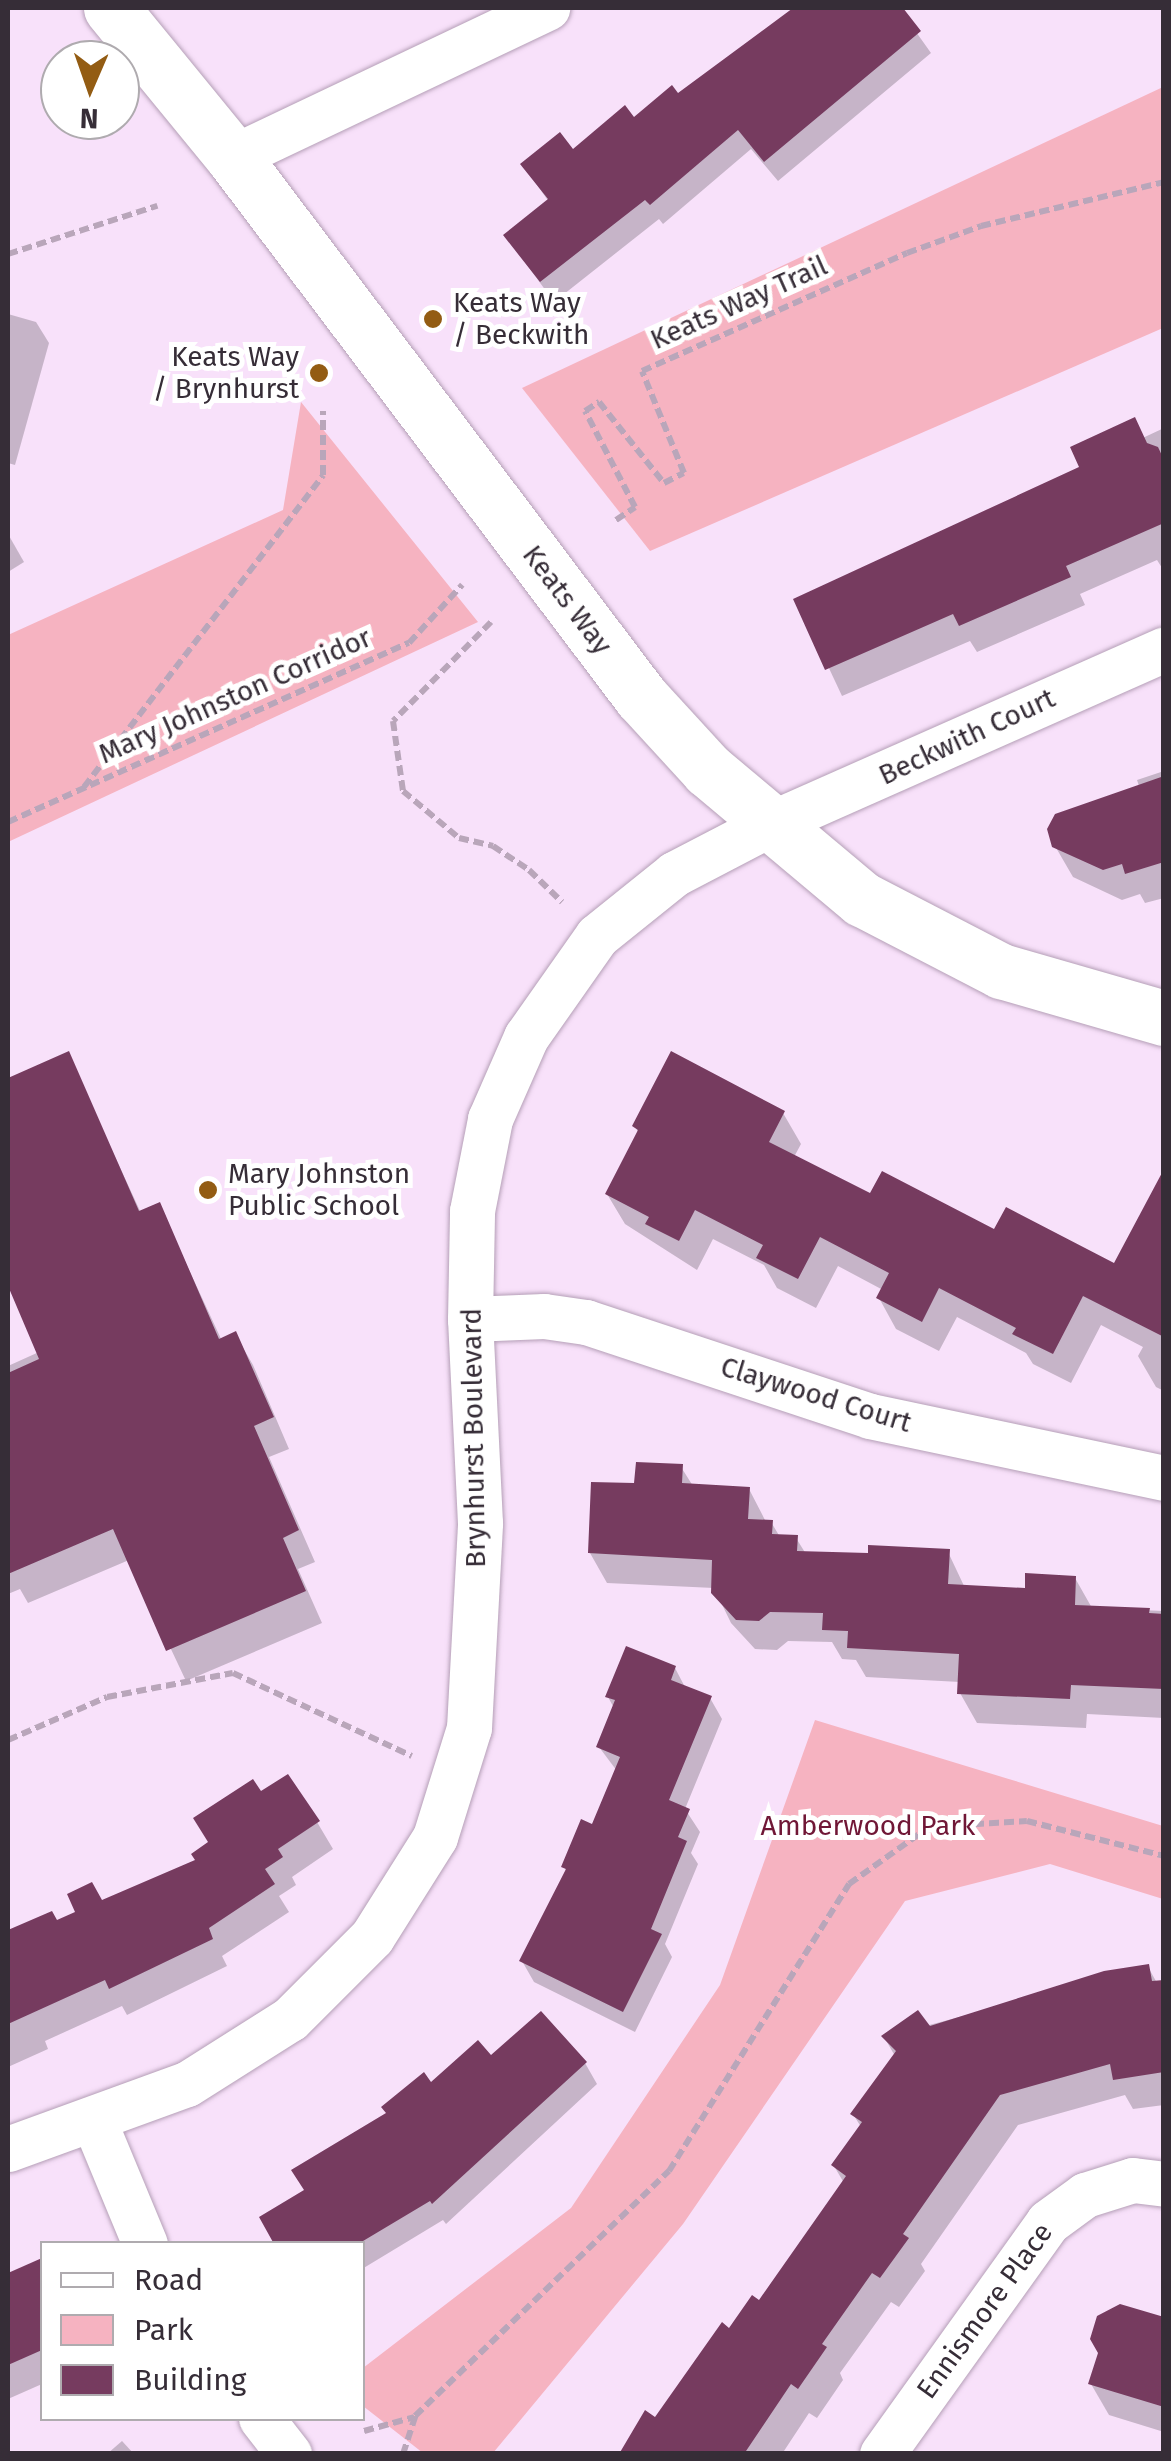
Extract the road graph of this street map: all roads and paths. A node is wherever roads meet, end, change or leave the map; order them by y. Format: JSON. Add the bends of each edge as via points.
{"nodes":[{"id":1,"x":111,"y":8,"type":"edge"},
{"id":2,"x":547,"y":8,"type":"edge"},
{"id":3,"x":233,"y":157,"type":"junction"},
{"id":4,"x":1164,"y":182,"type":"edge"},
{"id":5,"x":157,"y":206,"type":"dead end"},
{"id":6,"x":8,"y":254,"type":"edge"},
{"id":7,"x":323,"y":410,"type":"dead end"},
{"id":8,"x":616,"y":520,"type":"dead end"},
{"id":9,"x":462,"y":585,"type":"dead end"},
{"id":10,"x":491,"y":622,"type":"dead end"},
{"id":11,"x":1164,"y":648,"type":"edge"},
{"id":12,"x":84,"y":788,"type":"junction"},
{"id":13,"x":8,"y":822,"type":"edge"},
{"id":14,"x":770,"y":824,"type":"junction"},
{"id":15,"x":562,"y":902,"type":"dead end"},
{"id":16,"x":1164,"y":1018,"type":"edge"},
{"id":17,"x":470,"y":1319,"type":"junction"},
{"id":18,"x":1164,"y":1478,"type":"edge"},
{"id":19,"x":8,"y":1740,"type":"edge"},
{"id":20,"x":454,"y":1776,"type":"junction"},
{"id":21,"x":1164,"y":1856,"type":"edge"},
{"id":22,"x":94,"y":2121,"type":"junction"},
{"id":23,"x":8,"y":2149,"type":"edge"},
{"id":24,"x":1164,"y":2184,"type":"edge"},
{"id":25,"x":144,"y":2241,"type":"edge"},
{"id":26,"x":415,"y":2416,"type":"junction"},
{"id":27,"x":263,"y":2421,"type":"edge"},
{"id":28,"x":364,"y":2431,"type":"dead end"},
{"id":29,"x":289,"y":2454,"type":"edge"},
{"id":30,"x":404,"y":2454,"type":"edge"},
{"id":31,"x":882,"y":2454,"type":"edge"}],
"edges":[{"from":1,"to":3,"type":"street","name":"Keats Way"},
{"from":2,"to":3,"type":"street"},
{"from":3,"to":14,"type":"street","name":"Keats Way","via":[[640,697]]},
{"from":4,"to":8,"type":"path","name":"Keats Way Trail","via":[[981,226],[642,371],[684,473],[664,482],[598,402],[585,411],[635,507]]},
{"from":5,"to":6,"type":"path"},
{"from":7,"to":12,"type":"path","via":[[323,475]]},
{"from":9,"to":12,"type":"path","name":"Mary Johnston Corridor","via":[[409,644]]},
{"from":10,"to":15,"type":"path","via":[[393,721],[403,792],[459,838],[492,846],[529,870]]},
{"from":11,"to":14,"type":"street","name":"Beckwith Court"},
{"from":12,"to":13,"type":"path","name":"Mary Johnston Corridor"},
{"from":14,"to":16,"type":"street","name":"Keats Way","via":[[862,898],[1002,970]]},
{"from":14,"to":17,"type":"street","name":"Brynhurst Boulevard","via":[[674,874],[597,936],[526,1037],[490,1119],[472,1212]]},
{"from":17,"to":18,"type":"street","name":"Claywood Court","via":[[586,1322],[870,1416]]},
{"from":17,"to":20,"type":"street","name":"Brynhurst Boulevard","via":[[480,1524],[469,1728]]},
{"from":19,"to":20,"type":"path","via":[[108,1697],[232,1673]]},
{"from":20,"to":22,"type":"street","name":"Brynhurst Boulevard","via":[[435,1837],[372,1937],[290,2019],[187,2084]]},
{"from":21,"to":26,"type":"path","via":[[1028,1821],[929,1827],[849,1884],[670,2170]]},
{"from":22,"to":23,"type":"street","name":"Brynhurst Boulevard"},
{"from":22,"to":25,"type":"street"},
{"from":24,"to":31,"type":"street","name":"Ennismore Place","via":[[1134,2180],[1085,2195],[1048,2222]]},
{"from":26,"to":28,"type":"path"},
{"from":26,"to":30,"type":"path"},
{"from":27,"to":29,"type":"street"}]}
